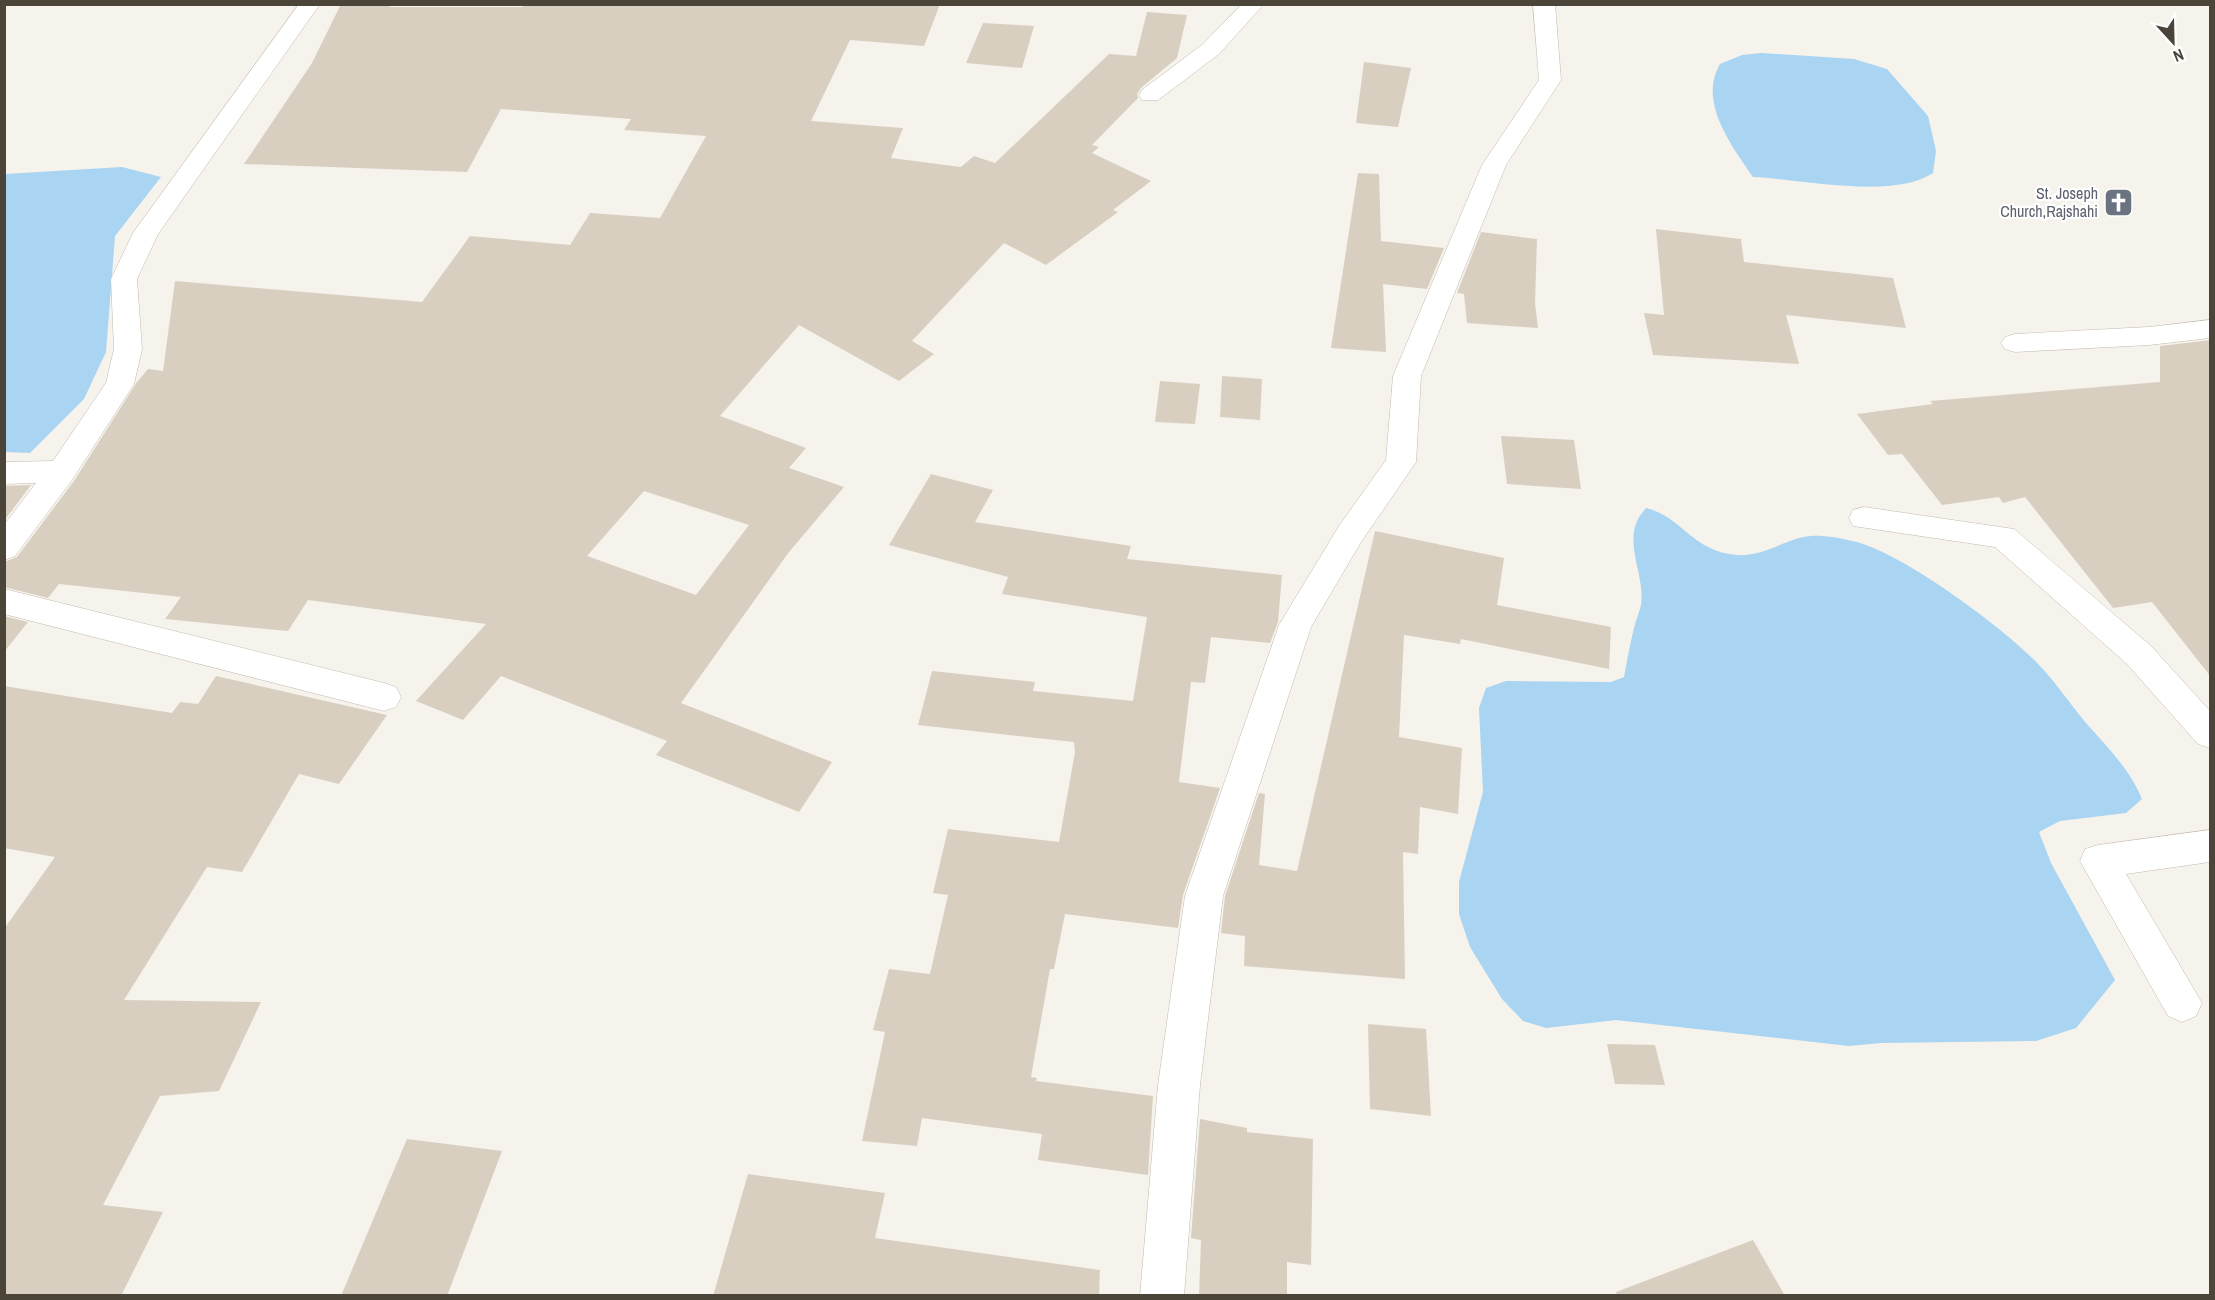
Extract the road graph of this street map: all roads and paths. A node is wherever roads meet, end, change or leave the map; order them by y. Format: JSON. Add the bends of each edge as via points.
{"nodes":[{"id":1,"x":310,"y":4,"type":"edge"},
{"id":2,"x":1254,"y":4,"type":"edge"},
{"id":3,"x":1544,"y":4,"type":"edge"},
{"id":4,"x":1150,"y":95,"type":"dead end"},
{"id":5,"x":2211,"y":329,"type":"edge"},
{"id":6,"x":2015,"y":343,"type":"dead end"},
{"id":7,"x":61,"y":472,"type":"junction"},
{"id":8,"x":4,"y":473,"type":"edge"},
{"id":9,"x":1864,"y":518,"type":"dead end"},
{"id":10,"x":4,"y":548,"type":"edge"},
{"id":11,"x":4,"y":601,"type":"edge"},
{"id":12,"x":384,"y":697,"type":"dead end"},
{"id":13,"x":2211,"y":734,"type":"edge"},
{"id":14,"x":2211,"y":846,"type":"edge"},
{"id":15,"x":2182,"y":1003,"type":"dead end"},
{"id":16,"x":1162,"y":1296,"type":"edge"}],
"edges":[{"from":1,"to":7,"type":"street","via":[[146,233],[124,279],[128,349],[120,384]]},
{"from":2,"to":4,"type":"street","via":[[1211,49]]},
{"from":3,"to":16,"type":"street","via":[[1550,80],[1494,165],[1407,376],[1401,462],[1350,534],[1295,625],[1204,896],[1179,1085]]},
{"from":5,"to":6,"type":"street"},
{"from":7,"to":8,"type":"street"},
{"from":7,"to":10,"type":"street"},
{"from":9,"to":13,"type":"street","via":[[2003,537],[2139,655]]},
{"from":11,"to":12,"type":"street"},
{"from":14,"to":15,"type":"street","via":[[2098,861]]}]}
